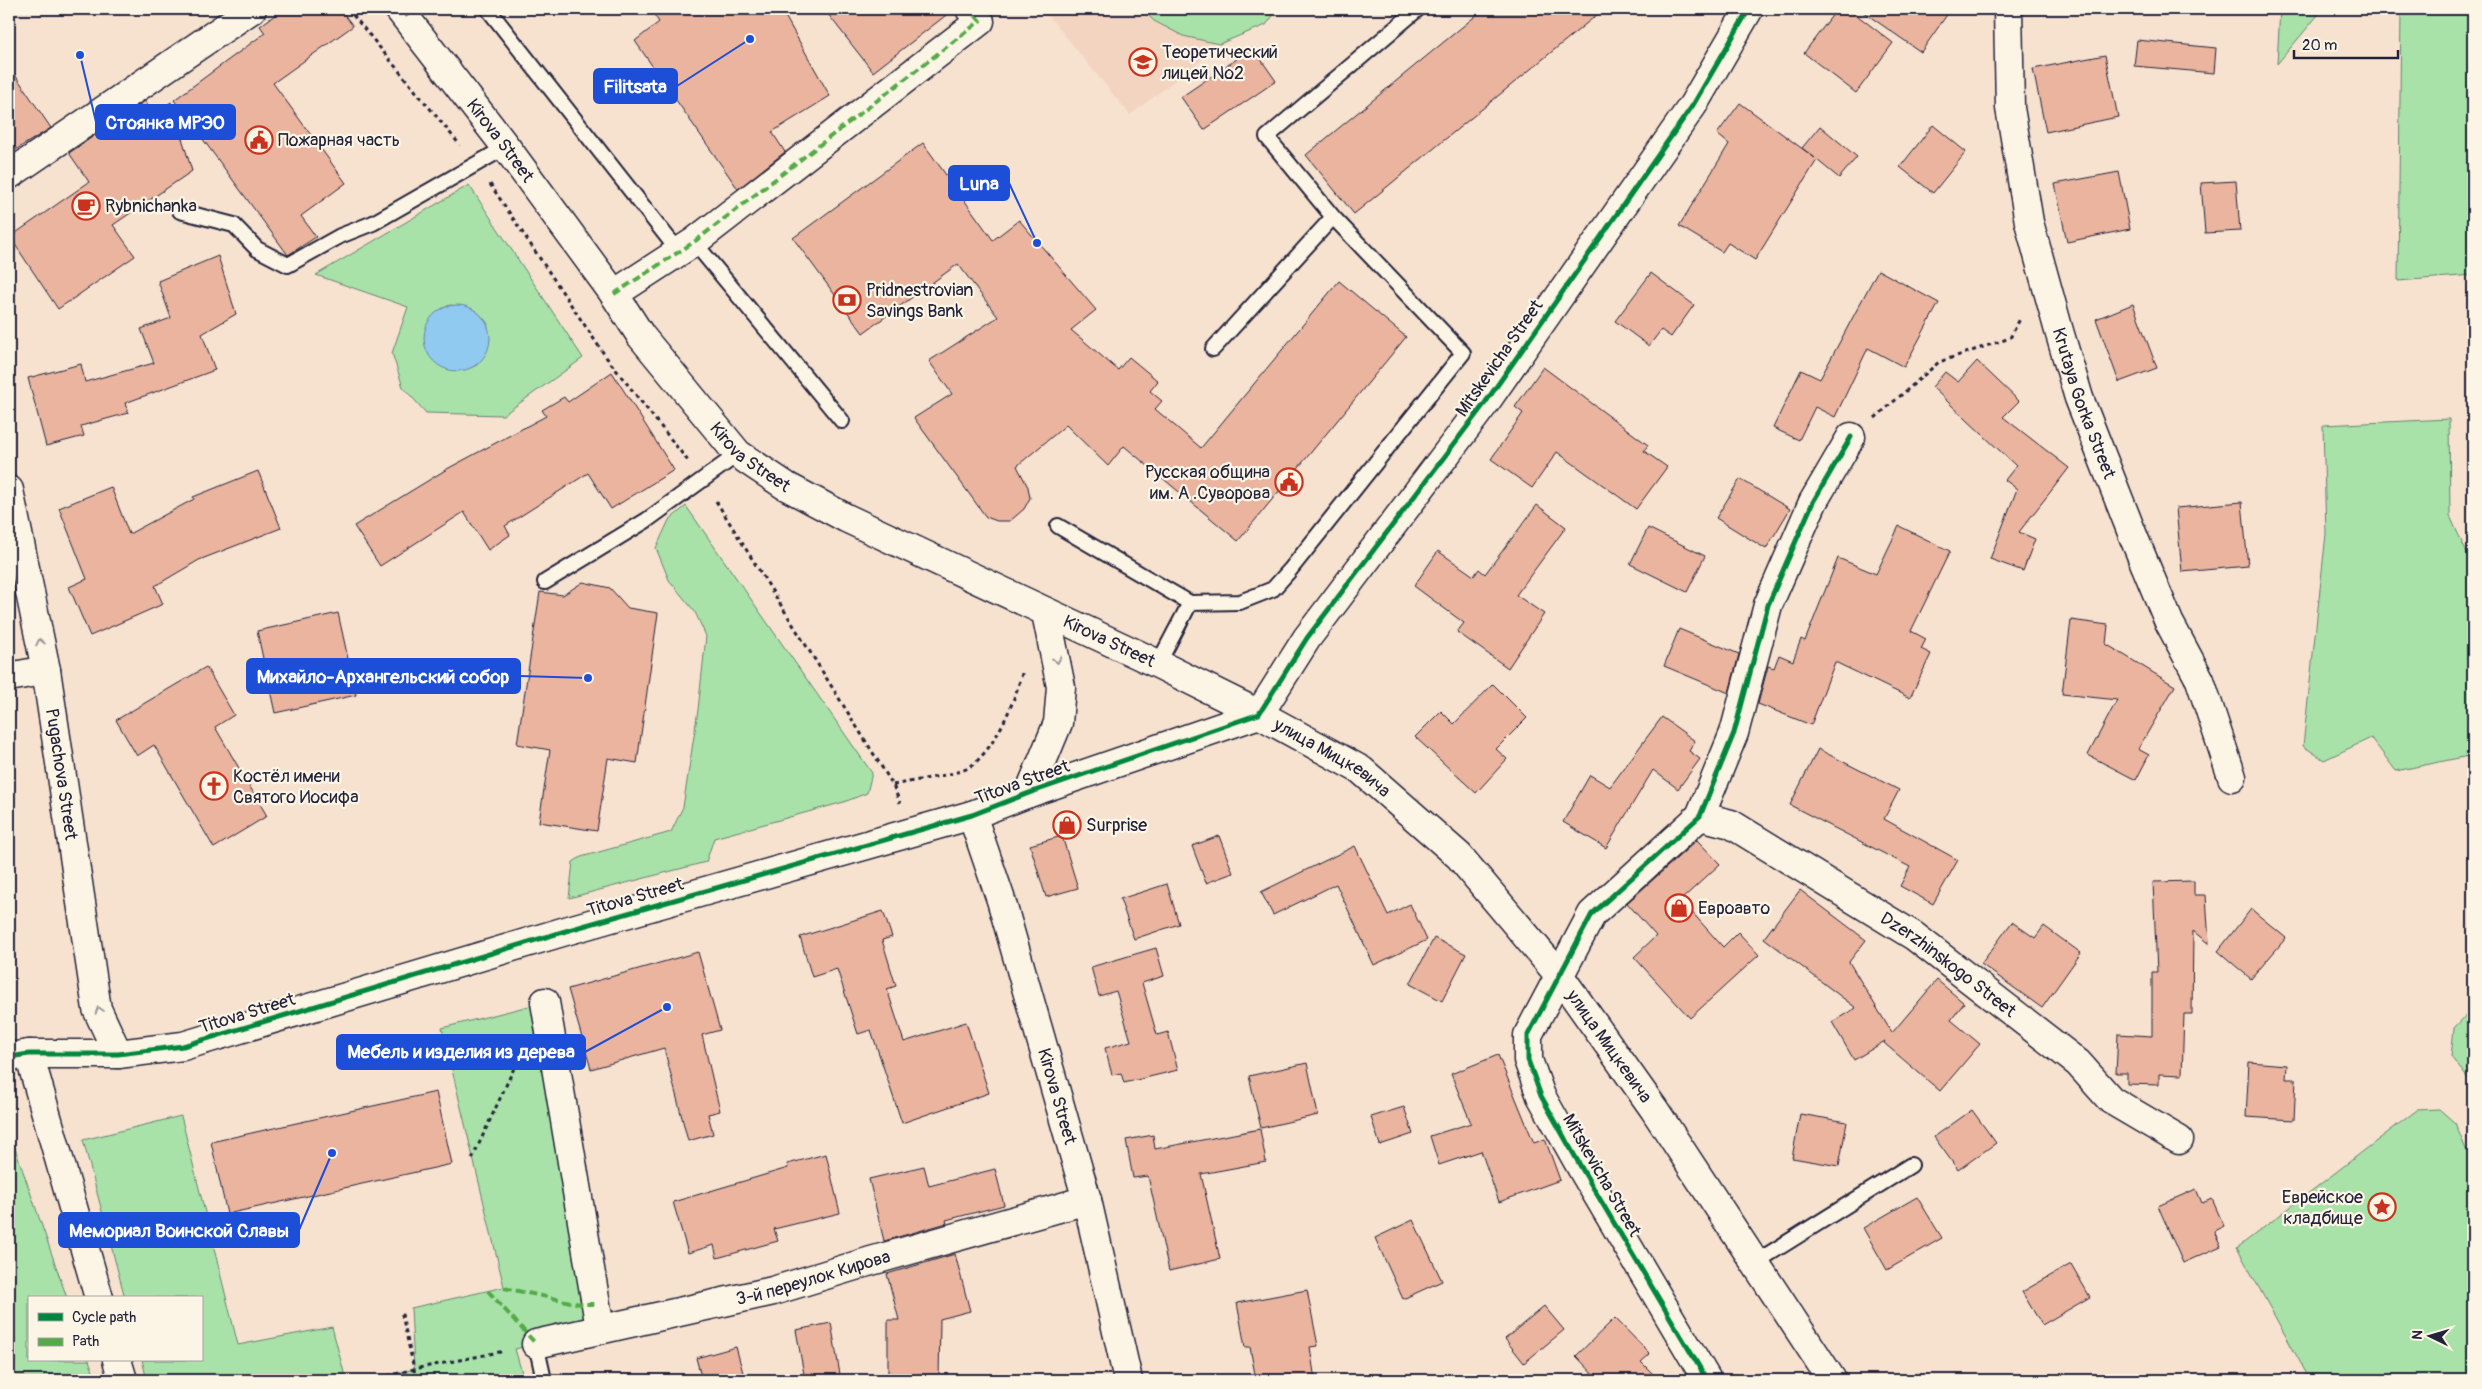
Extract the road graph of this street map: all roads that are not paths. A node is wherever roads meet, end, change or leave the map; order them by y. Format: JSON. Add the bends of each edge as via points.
{"nodes":[{"id":1,"x":252,"y":9,"type":"edge"},
{"id":2,"x":488,"y":9,"type":"edge"},
{"id":3,"x":970,"y":9,"type":"edge"},
{"id":4,"x":1418,"y":9,"type":"edge"},
{"id":5,"x":1749,"y":9,"type":"edge"},
{"id":6,"x":2008,"y":9,"type":"edge"},
{"id":7,"x":406,"y":11,"type":"edge"},
{"id":8,"x":506,"y":147,"type":"junction"},
{"id":9,"x":9,"y":175,"type":"edge"},
{"id":10,"x":180,"y":211,"type":"dead end"},
{"id":11,"x":1333,"y":217,"type":"junction"},
{"id":12,"x":687,"y":247,"type":"junction"},
{"id":13,"x":614,"y":294,"type":"junction"},
{"id":14,"x":1214,"y":349,"type":"dead end"},
{"id":15,"x":842,"y":421,"type":"dead end"},
{"id":16,"x":1851,"y":437,"type":"road end"},
{"id":17,"x":738,"y":454,"type":"junction"},
{"id":18,"x":9,"y":490,"type":"edge"},
{"id":19,"x":1058,"y":526,"type":"dead end"},
{"id":20,"x":545,"y":582,"type":"dead end"},
{"id":21,"x":1190,"y":603,"type":"junction"},
{"id":22,"x":1046,"y":613,"type":"junction"},
{"id":23,"x":1158,"y":664,"type":"junction"},
{"id":24,"x":46,"y":670,"type":"junction"},
{"id":25,"x":9,"y":678,"type":"edge"},
{"id":26,"x":1259,"y":714,"type":"junction"},
{"id":27,"x":2232,"y":777,"type":"dead end"},
{"id":28,"x":1029,"y":793,"type":"junction"},
{"id":29,"x":972,"y":815,"type":"junction"},
{"id":30,"x":1700,"y":816,"type":"junction"},
{"id":31,"x":1559,"y":975,"type":"junction"},
{"id":32,"x":545,"y":1002,"type":"dead end"},
{"id":33,"x":118,"y":1054,"type":"junction"},
{"id":34,"x":19,"y":1056,"type":"edge"},
{"id":35,"x":2179,"y":1140,"type":"dead end"},
{"id":36,"x":1911,"y":1164,"type":"dead end"},
{"id":37,"x":1087,"y":1200,"type":"junction"},
{"id":38,"x":1756,"y":1262,"type":"junction"},
{"id":39,"x":98,"y":1296,"type":"edge"},
{"id":40,"x":600,"y":1328,"type":"junction"},
{"id":41,"x":536,"y":1344,"type":"joint"},
{"id":42,"x":118,"y":1362,"type":"edge"},
{"id":43,"x":123,"y":1380,"type":"edge"},
{"id":44,"x":544,"y":1380,"type":"edge"},
{"id":45,"x":1128,"y":1380,"type":"edge"},
{"id":46,"x":1707,"y":1380,"type":"edge"},
{"id":47,"x":1832,"y":1380,"type":"edge"}],
"edges":[{"from":1,"to":9,"type":"street"},
{"from":2,"to":12,"type":"lane"},
{"from":3,"to":12,"type":"street","via":[[980,21]]},
{"from":4,"to":11,"type":"lane","via":[[1267,137]]},
{"from":5,"to":26,"type":"street","name":"Mitskevicha Street","via":[[1688,113],[1485,403],[1307,638]]},
{"from":6,"to":27,"type":"street","name":"Krutaya Gorka Street","via":[[2010,108],[2029,222],[2059,331],[2079,398],[2169,622],[2200,680]]},
{"from":7,"to":8,"type":"street","name":"Kirova Street"},
{"from":8,"to":10,"type":"lane","via":[[373,224],[340,236],[288,265],[257,249],[234,224]]},
{"from":8,"to":13,"type":"street","name":"Kirova Street"},
{"from":11,"to":14,"type":"lane"},
{"from":11,"to":21,"type":"lane","via":[[1463,353],[1272,589],[1240,602]]},
{"from":12,"to":13,"type":"street"},
{"from":12,"to":15,"type":"lane"},
{"from":13,"to":17,"type":"street","name":"Kirova Street","via":[[641,336]]},
{"from":16,"to":30,"type":"street","via":[[1813,502],[1768,605],[1734,733]]},
{"from":17,"to":20,"type":"lane","via":[[647,520]]},
{"from":17,"to":22,"type":"street","name":"Kirova Street","via":[[786,486],[846,518]]},
{"from":24,"to":18,"type":"street","name":"Pugachova Street","one_way":true},
{"from":19,"to":21,"type":"lane"},
{"from":21,"to":23,"type":"lane"},
{"from":22,"to":23,"type":"street","name":"Kirova Street"},
{"from":22,"to":28,"type":"street","one_way":true,"via":[[1061,687],[1058,723]]},
{"from":23,"to":26,"type":"street","name":"Kirova Street"},
{"from":24,"to":25,"type":"street"},
{"from":33,"to":24,"type":"street","name":"Pugachova Street","one_way":true,"via":[[97,1009]]},
{"from":26,"to":28,"type":"street","name":"Titova Street"},
{"from":26,"to":31,"type":"street","name":"улица Мицкевича","via":[[1368,776],[1459,856]]},
{"from":28,"to":29,"type":"street","name":"Titova Street"},
{"from":29,"to":33,"type":"street","name":"Titova Street","via":[[570,930],[183,1046]]},
{"from":29,"to":37,"type":"street","name":"Kirova Street","via":[[1001,900]]},
{"from":30,"to":31,"type":"street","via":[[1592,914]]},
{"from":30,"to":35,"type":"street","name":"Dzerzhinskogo Street","via":[[1731,824],[1914,936],[2078,1063],[2111,1100]]},
{"from":31,"to":38,"type":"street","name":"улица Мицкевича"},
{"from":31,"to":46,"type":"street","name":"Mitskevicha Street","via":[[1528,1035],[1528,1060],[1541,1096]]},
{"from":32,"to":40,"type":"street"},
{"from":33,"to":34,"type":"street","name":"Titova Street"},
{"from":34,"to":39,"type":"street"},
{"from":36,"to":38,"type":"lane"},
{"from":37,"to":40,"type":"street","name":"3-й переулок Кирова","via":[[773,1291]]},
{"from":37,"to":45,"type":"street","name":"Kirova Street"},
{"from":38,"to":47,"type":"street","name":"улица Мицкевича"},
{"from":40,"to":41,"type":"street","name":"3-й переулок Кирова"},
{"from":41,"to":44,"type":"lane"},
{"from":42,"to":43,"type":"street"}]}
